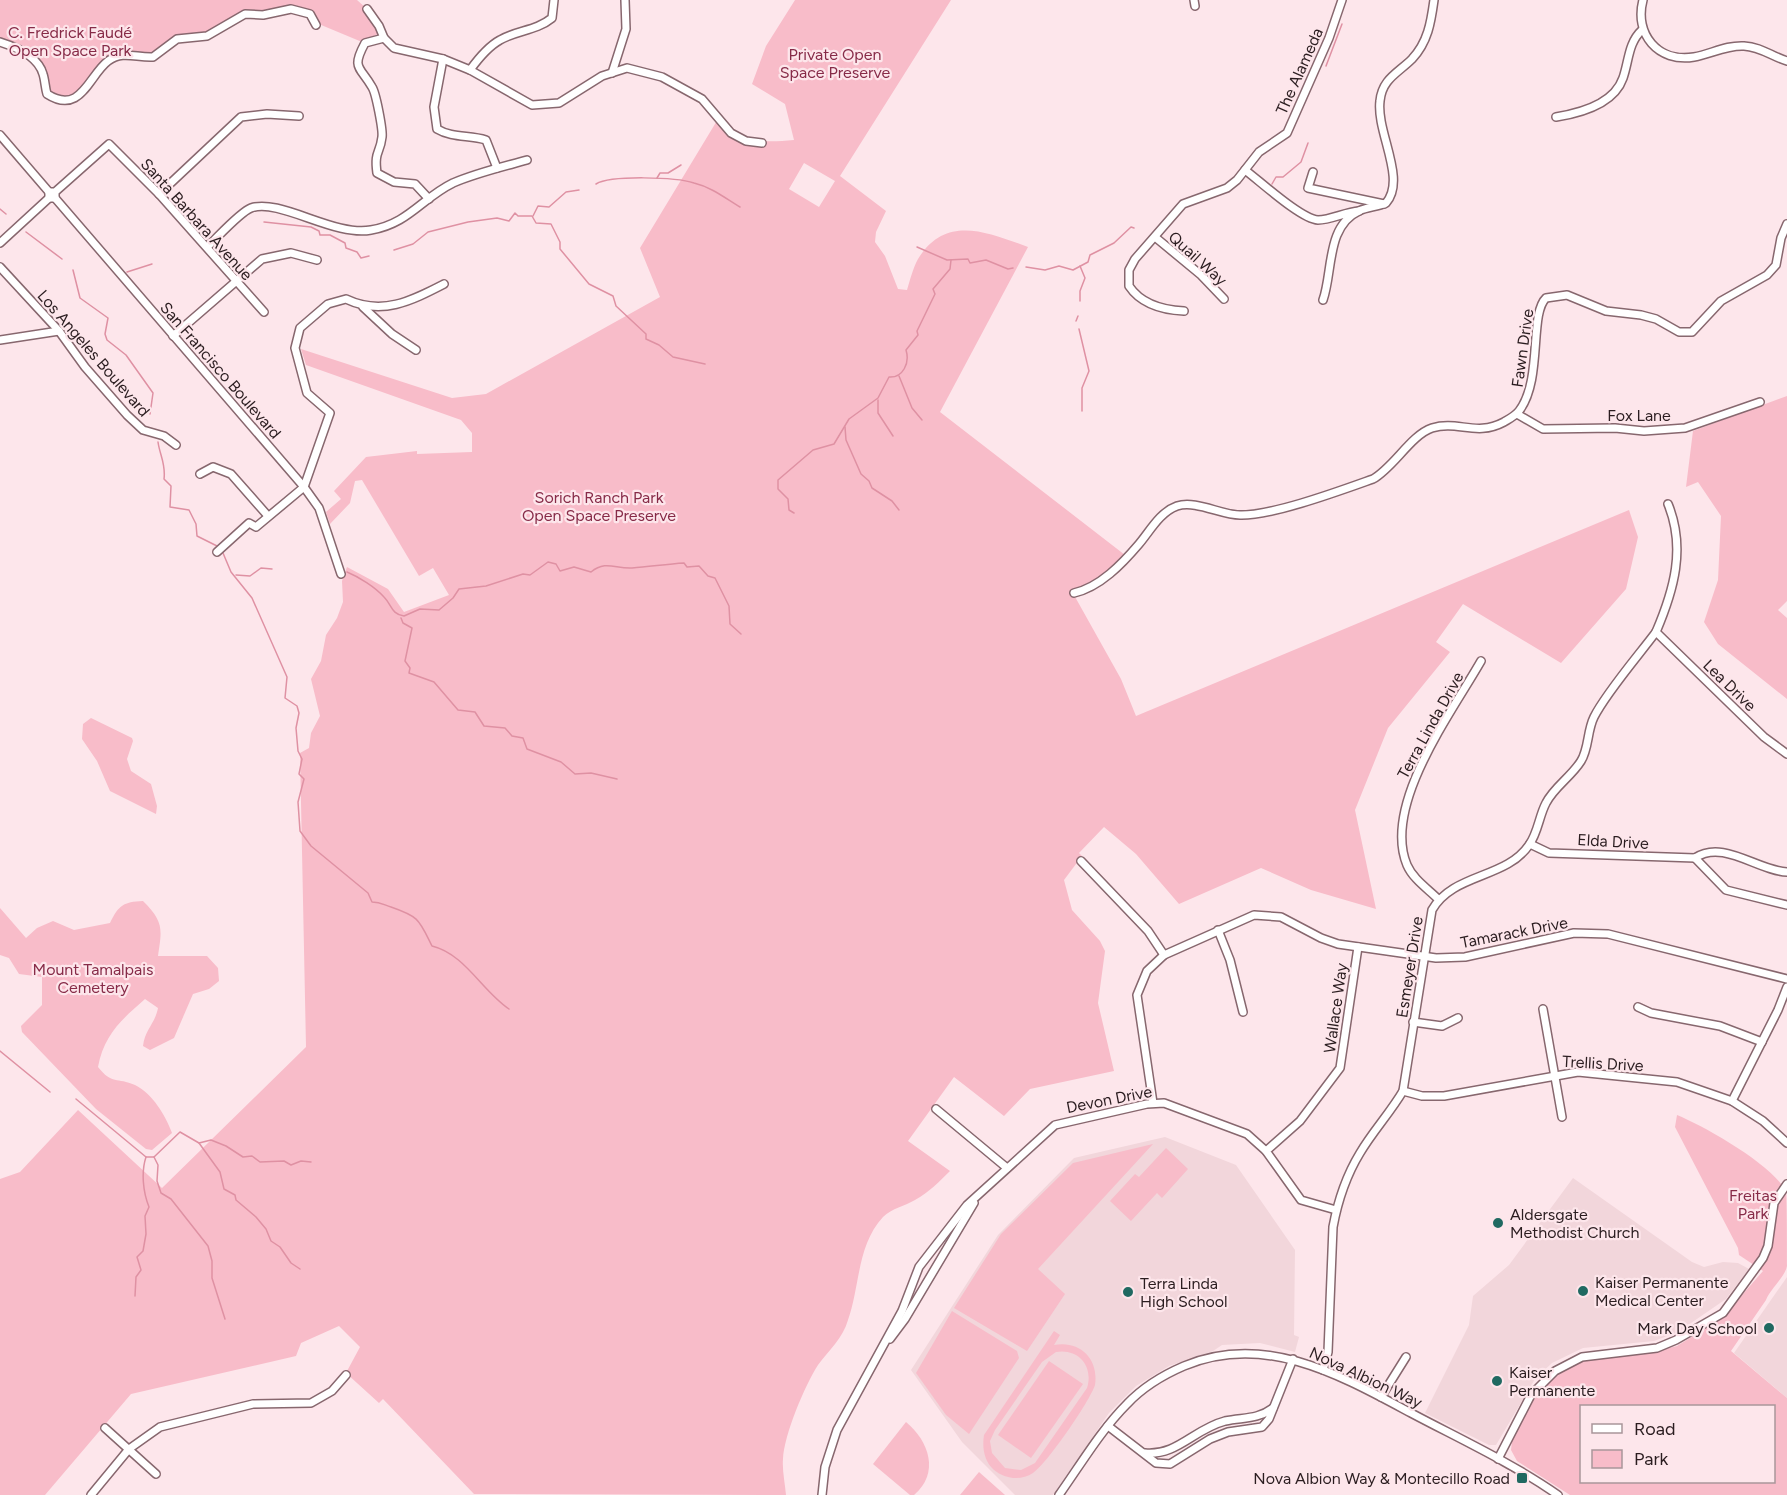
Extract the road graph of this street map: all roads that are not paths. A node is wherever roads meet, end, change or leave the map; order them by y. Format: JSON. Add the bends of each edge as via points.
{"nodes":[{"id":1,"x":554,"y":0,"type":"edge"},
{"id":2,"x":626,"y":0,"type":"edge"},
{"id":3,"x":1434,"y":0,"type":"edge"},
{"id":4,"x":1643,"y":0,"type":"edge"},
{"id":5,"x":1341,"y":1,"type":"edge"},
{"id":6,"x":367,"y":9,"type":"dead end"},
{"id":7,"x":316,"y":25,"type":"dead end"},
{"id":8,"x":1642,"y":30,"type":"junction"},
{"id":9,"x":384,"y":38,"type":"junction"},
{"id":10,"x":0,"y":42,"type":"edge"},
{"id":11,"x":443,"y":59,"type":"junction"},
{"id":12,"x":1787,"y":61,"type":"edge"},
{"id":13,"x":470,"y":70,"type":"junction"},
{"id":14,"x":612,"y":73,"type":"junction"},
{"id":15,"x":299,"y":116,"type":"dead end"},
{"id":16,"x":1556,"y":117,"type":"dead end"},
{"id":17,"x":0,"y":135,"type":"edge"},
{"id":18,"x":762,"y":143,"type":"dead end"},
{"id":19,"x":527,"y":160,"type":"dead end"},
{"id":20,"x":497,"y":168,"type":"junction"},
{"id":21,"x":1245,"y":170,"type":"junction"},
{"id":22,"x":1313,"y":172,"type":"dead end"},
{"id":23,"x":159,"y":194,"type":"junction"},
{"id":24,"x":52,"y":195,"type":"junction"},
{"id":25,"x":429,"y":199,"type":"junction"},
{"id":26,"x":1384,"y":204,"type":"junction"},
{"id":27,"x":1359,"y":211,"type":"junction"},
{"id":28,"x":1787,"y":224,"type":"edge"},
{"id":29,"x":1155,"y":237,"type":"junction"},
{"id":30,"x":0,"y":243,"type":"edge"},
{"id":31,"x":207,"y":247,"type":"junction"},
{"id":32,"x":317,"y":260,"type":"dead end"},
{"id":33,"x":0,"y":267,"type":"edge"},
{"id":34,"x":236,"y":280,"type":"junction"},
{"id":35,"x":444,"y":284,"type":"dead end"},
{"id":36,"x":1224,"y":299,"type":"dead end"},
{"id":37,"x":1323,"y":300,"type":"dead end"},
{"id":38,"x":363,"y":307,"type":"junction"},
{"id":39,"x":1184,"y":311,"type":"dead end"},
{"id":40,"x":264,"y":312,"type":"dead end"},
{"id":41,"x":59,"y":331,"type":"junction"},
{"id":42,"x":173,"y":336,"type":"junction"},
{"id":43,"x":0,"y":339,"type":"edge"},
{"id":44,"x":416,"y":350,"type":"dead end"},
{"id":45,"x":1760,"y":402,"type":"dead end"},
{"id":46,"x":1516,"y":414,"type":"junction"},
{"id":47,"x":176,"y":445,"type":"dead end"},
{"id":48,"x":200,"y":474,"type":"dead end"},
{"id":49,"x":304,"y":487,"type":"junction"},
{"id":50,"x":1668,"y":504,"type":"dead end"},
{"id":51,"x":268,"y":516,"type":"junction"},
{"id":52,"x":217,"y":552,"type":"dead end"},
{"id":53,"x":341,"y":574,"type":"dead end"},
{"id":54,"x":1074,"y":593,"type":"dead end"},
{"id":55,"x":1656,"y":632,"type":"junction"},
{"id":56,"x":1481,"y":661,"type":"dead end"},
{"id":57,"x":1787,"y":754,"type":"edge"},
{"id":58,"x":1530,"y":844,"type":"junction"},
{"id":59,"x":1695,"y":858,"type":"junction"},
{"id":60,"x":1081,"y":861,"type":"dead end"},
{"id":61,"x":1787,"y":872,"type":"edge"},
{"id":62,"x":1438,"y":898,"type":"junction"},
{"id":63,"x":1787,"y":905,"type":"edge"},
{"id":64,"x":1218,"y":930,"type":"junction"},
{"id":65,"x":1358,"y":947,"type":"junction"},
{"id":66,"x":1164,"y":955,"type":"junction"},
{"id":67,"x":1423,"y":957,"type":"junction"},
{"id":68,"x":1787,"y":979,"type":"edge"},
{"id":69,"x":1787,"y":987,"type":"edge"},
{"id":70,"x":1638,"y":1007,"type":"dead end"},
{"id":71,"x":1543,"y":1009,"type":"dead end"},
{"id":72,"x":1243,"y":1012,"type":"dead end"},
{"id":73,"x":1458,"y":1018,"type":"dead end"},
{"id":74,"x":1413,"y":1022,"type":"junction"},
{"id":75,"x":1762,"y":1042,"type":"junction"},
{"id":76,"x":1554,"y":1074,"type":"junction"},
{"id":77,"x":1402,"y":1091,"type":"junction"},
{"id":78,"x":1732,"y":1101,"type":"junction"},
{"id":79,"x":1153,"y":1103,"type":"junction"},
{"id":80,"x":936,"y":1108,"type":"dead end"},
{"id":81,"x":1562,"y":1117,"type":"dead end"},
{"id":82,"x":1787,"y":1143,"type":"edge"},
{"id":83,"x":1266,"y":1151,"type":"junction"},
{"id":84,"x":1007,"y":1168,"type":"junction"},
{"id":85,"x":1787,"y":1184,"type":"edge"},
{"id":86,"x":982,"y":1191,"type":"junction"},
{"id":87,"x":1336,"y":1210,"type":"junction"},
{"id":88,"x":1406,"y":1357,"type":"dead end"},
{"id":89,"x":875,"y":1358,"type":"junction"},
{"id":90,"x":1293,"y":1359,"type":"junction"},
{"id":91,"x":1323,"y":1370,"type":"junction"},
{"id":92,"x":346,"y":1375,"type":"dead end"},
{"id":93,"x":1381,"y":1397,"type":"junction"},
{"id":94,"x":1273,"y":1408,"type":"junction"},
{"id":95,"x":1108,"y":1426,"type":"junction"},
{"id":96,"x":105,"y":1428,"type":"dead end"},
{"id":97,"x":129,"y":1449,"type":"junction"},
{"id":98,"x":1145,"y":1453,"type":"junction"},
{"id":99,"x":1498,"y":1459,"type":"junction"},
{"id":100,"x":156,"y":1474,"type":"dead end"},
{"id":101,"x":1062,"y":1494,"type":"edge"},
{"id":102,"x":91,"y":1495,"type":"edge"},
{"id":103,"x":822,"y":1495,"type":"edge"},
{"id":104,"x":1558,"y":1495,"type":"edge"}],
"edges":[{"from":1,"to":13,"type":"street","via":[[552,18],[540,27],[500,40]]},
{"from":2,"to":14,"type":"street","via":[[626,28]]},
{"from":3,"to":26,"type":"street","via":[[1427,38],[1382,90],[1379,112],[1394,185]]},
{"from":4,"to":8,"type":"street"},
{"from":5,"to":21,"type":"street","name":"The Alameda","via":[[1287,133],[1259,152]]},
{"from":6,"to":9,"type":"street"},
{"from":7,"to":10,"type":"street","via":[[310,14],[291,9],[245,14],[207,36],[177,39],[153,57],[125,53],[108,61],[80,95],[67,100],[47,94],[43,72],[36,63],[21,50]]},
{"from":8,"to":12,"type":"street","via":[[1657,48],[1683,58],[1741,46],[1766,50]]},
{"from":8,"to":16,"type":"street","via":[[1632,45],[1618,89],[1591,109]]},
{"from":9,"to":11,"type":"street","via":[[394,48]]},
{"from":9,"to":25,"type":"street","via":[[365,43],[357,58],[358,70],[373,88],[382,137],[375,156],[377,173],[394,182],[415,184]]},
{"from":11,"to":13,"type":"street"},
{"from":11,"to":20,"type":"street","via":[[434,107],[437,129],[449,136],[486,140]]},
{"from":13,"to":14,"type":"street","via":[[532,105],[559,103]]},
{"from":14,"to":18,"type":"street","via":[[627,68],[662,77],[702,99],[731,133],[746,141]]},
{"from":15,"to":23,"type":"street","via":[[241,117]]},
{"from":17,"to":24,"type":"street","name":"San Francisco Boulevard"},
{"from":19,"to":20,"type":"street"},
{"from":20,"to":25,"type":"street","via":[[452,184]]},
{"from":21,"to":27,"type":"street","via":[[1309,219]]},
{"from":21,"to":29,"type":"street","name":"The Alameda","via":[[1227,188],[1183,204]]},
{"from":22,"to":26,"type":"street","via":[[1308,188]]},
{"from":23,"to":24,"type":"street","name":"Santa Barbara Avenue","via":[[109,144]]},
{"from":23,"to":31,"type":"street","name":"Santa Barbara Avenue"},
{"from":24,"to":30,"type":"street"},
{"from":24,"to":42,"type":"street","name":"San Francisco Boulevard"},
{"from":25,"to":31,"type":"street","via":[[390,226],[368,231],[337,228],[271,207],[250,208]]},
{"from":26,"to":27,"type":"street"},
{"from":27,"to":37,"type":"street","via":[[1342,226],[1335,241]]},
{"from":28,"to":46,"type":"street","name":"Fawn Drive","via":[[1780,238],[1776,265],[1767,275],[1721,301],[1692,332],[1679,332],[1641,315],[1606,311],[1567,295],[1546,298],[1538,313],[1533,383]]},
{"from":29,"to":36,"type":"street","name":"Quail Way"},
{"from":29,"to":39,"type":"street","name":"The Alameda","via":[[1129,270],[1129,286],[1138,297],[1162,309]]},
{"from":31,"to":34,"type":"street","name":"Santa Barbara Avenue"},
{"from":32,"to":34,"type":"street","via":[[291,253],[270,255]]},
{"from":33,"to":41,"type":"street","name":"Los Angeles Boulevard"},
{"from":34,"to":40,"type":"street","name":"Santa Barbara Avenue"},
{"from":34,"to":42,"type":"street"},
{"from":35,"to":38,"type":"street","via":[[411,301]]},
{"from":38,"to":44,"type":"street"},
{"from":38,"to":49,"type":"street","via":[[346,299],[328,304],[300,328],[296,348],[307,393],[330,413]]},
{"from":41,"to":43,"type":"street"},
{"from":41,"to":47,"type":"street","name":"Los Angeles Boulevard","via":[[127,415],[143,430],[164,436]]},
{"from":42,"to":49,"type":"street","name":"San Francisco Boulevard"},
{"from":45,"to":46,"type":"street","name":"Fox Lane","via":[[1684,428],[1644,431],[1543,429]]},
{"from":46,"to":54,"type":"street","via":[[1482,430],[1431,428],[1373,479],[1276,509],[1240,515],[1176,506],[1160,517],[1105,578]]},
{"from":48,"to":51,"type":"street","via":[[213,467],[225,469]]},
{"from":49,"to":51,"type":"street"},
{"from":49,"to":53,"type":"street","name":"San Francisco Boulevard","via":[[319,508]]},
{"from":50,"to":55,"type":"street","name":"Esmeyer Drive","via":[[1677,532],[1678,556]]},
{"from":51,"to":52,"type":"street","via":[[256,526],[249,523]]},
{"from":55,"to":57,"type":"street","name":"Lea Drive","via":[[1764,737]]},
{"from":55,"to":58,"type":"street","name":"Esmeyer Drive","via":[[1594,717],[1583,758],[1566,782],[1550,795]]},
{"from":56,"to":62,"type":"street","name":"Terra Linda Drive","via":[[1415,776],[1405,807],[1403,852],[1408,866],[1413,876]]},
{"from":58,"to":59,"type":"street","name":"Elda Drive","via":[[1549,853]]},
{"from":58,"to":62,"type":"street","name":"Esmeyer Drive","via":[[1513,861]]},
{"from":59,"to":61,"type":"street","name":"Elda Drive","via":[[1718,852],[1773,872]]},
{"from":59,"to":63,"type":"street","via":[[1726,890]]},
{"from":60,"to":66,"type":"street","via":[[1148,931]]},
{"from":62,"to":67,"type":"street","name":"Esmeyer Drive","via":[[1429,921]]},
{"from":64,"to":65,"type":"street","name":"Tamarack Drive","via":[[1246,917],[1269,914],[1293,921],[1321,938]]},
{"from":64,"to":66,"type":"street","name":"Tamarack Drive"},
{"from":64,"to":72,"type":"street"},
{"from":65,"to":67,"type":"street","name":"Tamarack Drive"},
{"from":65,"to":83,"type":"street","name":"Wallace Way","via":[[1340,1068],[1300,1121]]},
{"from":66,"to":79,"type":"street","name":"Tamarack Drive","via":[[1147,970],[1137,995]]},
{"from":67,"to":68,"type":"street","name":"Tamarack Drive","via":[[1465,957],[1574,933],[1608,934]]},
{"from":67,"to":74,"type":"street","name":"Esmeyer Drive"},
{"from":69,"to":75,"type":"street"},
{"from":70,"to":75,"type":"street","via":[[1720,1026]]},
{"from":71,"to":76,"type":"street"},
{"from":73,"to":74,"type":"street","via":[[1442,1026]]},
{"from":74,"to":77,"type":"street","name":"Esmeyer Drive"},
{"from":75,"to":78,"type":"street"},
{"from":76,"to":77,"type":"street","name":"Trellis Drive","via":[[1444,1096]]},
{"from":76,"to":78,"type":"street","name":"Trellis Drive","via":[[1578,1072],[1677,1082]]},
{"from":76,"to":81,"type":"street"},
{"from":77,"to":87,"type":"street","name":"Esmeyer Drive","via":[[1361,1150],[1346,1178]]},
{"from":78,"to":82,"type":"street","name":"Trellis Drive"},
{"from":79,"to":83,"type":"street","name":"Devon Drive","via":[[1164,1102],[1247,1134]]},
{"from":79,"to":84,"type":"street","name":"Devon Drive","via":[[1056,1125]]},
{"from":80,"to":84,"type":"street"},
{"from":83,"to":87,"type":"street","name":"Devon Drive","via":[[1301,1200]]},
{"from":84,"to":86,"type":"street","name":"Devon Drive"},
{"from":85,"to":99,"type":"street","via":[[1774,1203],[1763,1258],[1723,1313],[1657,1348],[1582,1357],[1555,1371],[1531,1395]]},
{"from":86,"to":89,"type":"street","name":"Devon Drive","via":[[905,1318]]},
{"from":86,"to":89,"type":"street","name":"Devon Drive","via":[[919,1267],[902,1311]]},
{"from":87,"to":91,"type":"street","name":"Esmeyer Drive","via":[[1328,1352]]},
{"from":88,"to":93,"type":"street"},
{"from":89,"to":103,"type":"street","name":"Devon Drive","via":[[837,1430],[825,1467]]},
{"from":90,"to":91,"type":"street","name":"Nova Albion Way"},
{"from":90,"to":94,"type":"street"},
{"from":90,"to":95,"type":"street","name":"Nova Albion Way","via":[[1240,1353],[1195,1362],[1150,1385],[1127,1403]]},
{"from":91,"to":93,"type":"street","name":"Nova Albion Way"},
{"from":92,"to":97,"type":"street","via":[[332,1392],[311,1403],[253,1404],[198,1416],[160,1426]]},
{"from":93,"to":99,"type":"street","name":"Nova Albion Way"},
{"from":94,"to":98,"type":"street","via":[[1260,1417],[1225,1421],[1198,1431],[1175,1449]]},
{"from":94,"to":98,"type":"street","via":[[1262,1427],[1210,1439],[1170,1464],[1156,1463]]},
{"from":95,"to":98,"type":"street"},
{"from":95,"to":101,"type":"street","name":"Nova Albion Way"},
{"from":96,"to":97,"type":"street"},
{"from":97,"to":100,"type":"street"},
{"from":97,"to":102,"type":"street"},
{"from":99,"to":104,"type":"street","name":"Nova Albion Way"}]}
